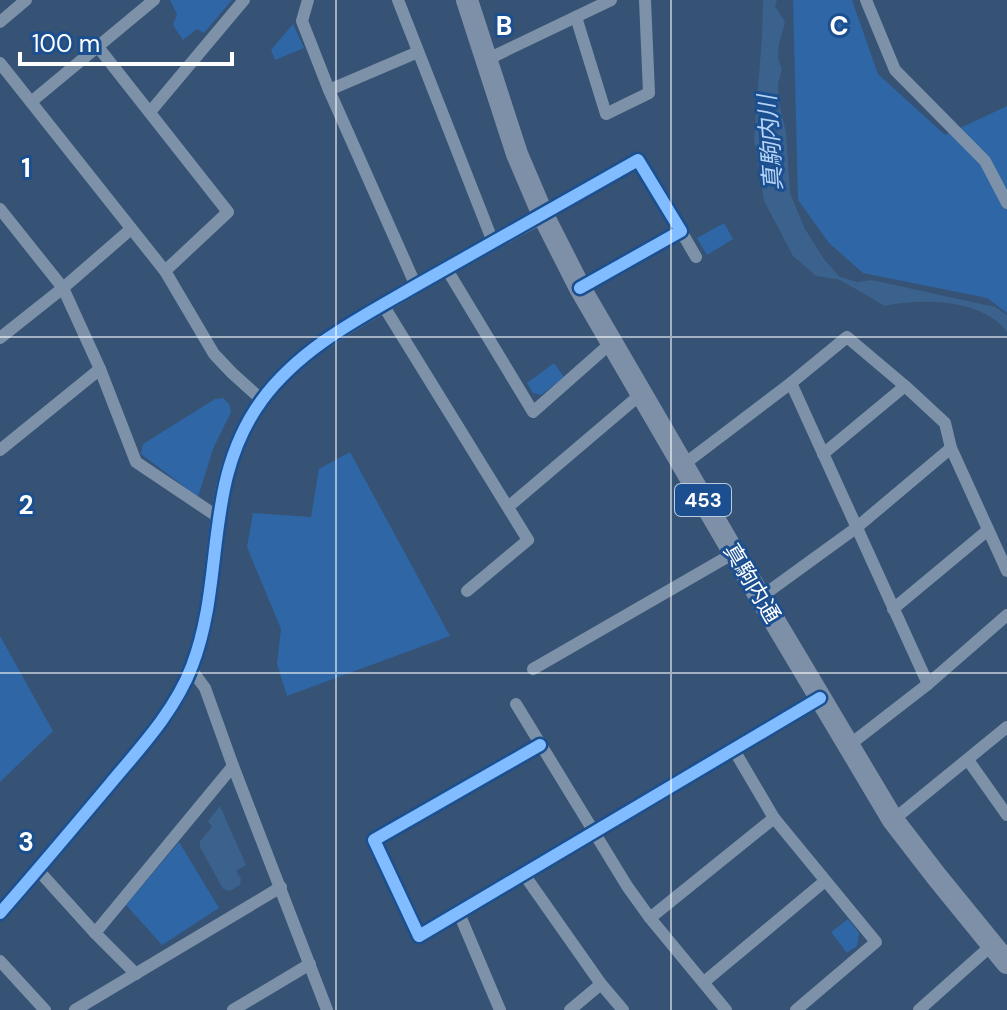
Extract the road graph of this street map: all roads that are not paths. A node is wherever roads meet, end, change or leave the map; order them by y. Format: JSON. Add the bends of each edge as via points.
{"nodes":[{"id":1,"x":26,"y":0,"type":"edge"},
{"id":2,"x":154,"y":0,"type":"edge"},
{"id":3,"x":244,"y":0,"type":"edge"},
{"id":4,"x":308,"y":0,"type":"edge"},
{"id":5,"x":398,"y":0,"type":"edge"},
{"id":6,"x":467,"y":0,"type":"edge"},
{"id":7,"x":611,"y":0,"type":"edge"},
{"id":8,"x":645,"y":0,"type":"edge"},
{"id":9,"x":866,"y":0,"type":"edge"},
{"id":10,"x":576,"y":17,"type":"junction"},
{"id":11,"x":0,"y":22,"type":"edge"},
{"id":12,"x":98,"y":47,"type":"junction"},
{"id":13,"x":418,"y":52,"type":"junction"},
{"id":14,"x":486,"y":60,"type":"junction"},
{"id":15,"x":0,"y":63,"type":"edge"},
{"id":16,"x":329,"y":90,"type":"junction"},
{"id":17,"x":31,"y":102,"type":"junction"},
{"id":18,"x":150,"y":112,"type":"junction"},
{"id":19,"x":1007,"y":203,"type":"edge"},
{"id":20,"x":0,"y":209,"type":"edge"},
{"id":21,"x":543,"y":215,"type":"junction"},
{"id":22,"x":11,"y":223,"type":"junction"},
{"id":23,"x":131,"y":229,"type":"junction"},
{"id":24,"x":681,"y":231,"type":"junction"},
{"id":25,"x":0,"y":232,"type":"edge"},
{"id":26,"x":493,"y":242,"type":"junction"},
{"id":27,"x":696,"y":257,"type":"dead end"},
{"id":28,"x":446,"y":268,"type":"junction"},
{"id":29,"x":165,"y":271,"type":"junction"},
{"id":30,"x":416,"y":286,"type":"junction"},
{"id":31,"x":63,"y":288,"type":"junction"},
{"id":32,"x":580,"y":288,"type":"junction"},
{"id":33,"x":383,"y":305,"type":"junction"},
{"id":34,"x":0,"y":338,"type":"edge"},
{"id":35,"x":611,"y":343,"type":"junction"},
{"id":36,"x":100,"y":369,"type":"junction"},
{"id":37,"x":791,"y":383,"type":"junction"},
{"id":38,"x":905,"y":386,"type":"junction"},
{"id":39,"x":641,"y":394,"type":"junction"},
{"id":40,"x":262,"y":400,"type":"junction"},
{"id":41,"x":951,"y":448,"type":"junction"},
{"id":42,"x":0,"y":450,"type":"edge"},
{"id":43,"x":823,"y":454,"type":"junction"},
{"id":44,"x":683,"y":465,"type":"junction"},
{"id":45,"x":508,"y":507,"type":"junction"},
{"id":46,"x":218,"y":517,"type":"junction"},
{"id":47,"x":856,"y":528,"type":"junction"},
{"id":48,"x":988,"y":530,"type":"junction"},
{"id":49,"x":734,"y":553,"type":"junction"},
{"id":50,"x":1007,"y":571,"type":"edge"},
{"id":51,"x":467,"y":591,"type":"dead end"},
{"id":52,"x":761,"y":597,"type":"junction"},
{"id":53,"x":893,"y":609,"type":"junction"},
{"id":54,"x":1007,"y":615,"type":"edge"},
{"id":55,"x":191,"y":669,"type":"junction"},
{"id":56,"x":533,"y":669,"type":"dead end"},
{"id":57,"x":928,"y":684,"type":"junction"},
{"id":58,"x":820,"y":698,"type":"junction"},
{"id":59,"x":516,"y":704,"type":"dead end"},
{"id":60,"x":1007,"y":727,"type":"edge"},
{"id":61,"x":540,"y":745,"type":"junction"},
{"id":62,"x":848,"y":746,"type":"junction"},
{"id":63,"x":734,"y":750,"type":"junction"},
{"id":64,"x":968,"y":760,"type":"junction"},
{"id":65,"x":233,"y":766,"type":"junction"},
{"id":66,"x":1007,"y":815,"type":"edge"},
{"id":67,"x":774,"y":818,"type":"junction"},
{"id":68,"x":893,"y":820,"type":"junction"},
{"id":69,"x":592,"y":832,"type":"junction"},
{"id":70,"x":38,"y":870,"type":"junction"},
{"id":71,"x":523,"y":873,"type":"junction"},
{"id":72,"x":825,"y":881,"type":"junction"},
{"id":73,"x":281,"y":887,"type":"junction"},
{"id":74,"x":458,"y":911,"type":"junction"},
{"id":75,"x":0,"y":913,"type":"edge"},
{"id":76,"x":650,"y":918,"type":"junction"},
{"id":77,"x":95,"y":933,"type":"junction"},
{"id":78,"x":1003,"y":958,"type":"edge"},
{"id":79,"x":0,"y":961,"type":"edge"},
{"id":80,"x":310,"y":964,"type":"junction"},
{"id":81,"x":136,"y":974,"type":"junction"},
{"id":82,"x":704,"y":982,"type":"junction"},
{"id":83,"x":601,"y":984,"type":"junction"},
{"id":84,"x":721,"y":1008,"type":"edge"},
{"id":85,"x":45,"y":1010,"type":"edge"},
{"id":86,"x":75,"y":1010,"type":"edge"},
{"id":87,"x":233,"y":1010,"type":"edge"},
{"id":88,"x":327,"y":1010,"type":"edge"},
{"id":89,"x":500,"y":1010,"type":"edge"},
{"id":90,"x":570,"y":1010,"type":"edge"},
{"id":91,"x":623,"y":1010,"type":"edge"},
{"id":92,"x":796,"y":1010,"type":"edge"},
{"id":93,"x":919,"y":1010,"type":"edge"}],
"edges":[{"from":1,"to":11,"type":"street"},
{"from":2,"to":12,"type":"street"},
{"from":3,"to":18,"type":"street"},
{"from":4,"to":16,"type":"street","via":[[302,21]]},
{"from":5,"to":13,"type":"street"},
{"from":6,"to":14,"type":"highway","name":"真駒内通","number":"453"},
{"from":7,"to":10,"type":"street"},
{"from":8,"to":10,"type":"street","via":[[649,93],[606,114]]},
{"from":9,"to":19,"type":"street","via":[[895,70],[985,161]]},
{"from":10,"to":14,"type":"street"},
{"from":12,"to":17,"type":"street"},
{"from":12,"to":18,"type":"street"},
{"from":13,"to":16,"type":"street"},
{"from":13,"to":26,"type":"street"},
{"from":14,"to":21,"type":"highway","name":"真駒内通","number":"453"},
{"from":15,"to":17,"type":"street"},
{"from":16,"to":30,"type":"street"},
{"from":17,"to":23,"type":"street"},
{"from":18,"to":29,"type":"street","via":[[228,212]]},
{"from":20,"to":22,"type":"street"},
{"from":21,"to":24,"type":"street","via":[[638,160]]},
{"from":21,"to":26,"type":"street"},
{"from":21,"to":32,"type":"highway","name":"真駒内通","number":"453"},
{"from":22,"to":25,"type":"street"},
{"from":22,"to":31,"type":"street"},
{"from":23,"to":29,"type":"street"},
{"from":23,"to":31,"type":"street"},
{"from":24,"to":27,"type":"street"},
{"from":24,"to":32,"type":"street"},
{"from":26,"to":28,"type":"street"},
{"from":28,"to":30,"type":"street"},
{"from":28,"to":35,"type":"street","via":[[533,412]]},
{"from":29,"to":40,"type":"street","via":[[214,354]]},
{"from":30,"to":33,"type":"street"},
{"from":31,"to":34,"type":"street"},
{"from":31,"to":36,"type":"street"},
{"from":32,"to":35,"type":"highway","name":"真駒内通","number":"453"},
{"from":33,"to":40,"type":"street","via":[[316,347]]},
{"from":33,"to":45,"type":"street"},
{"from":35,"to":39,"type":"highway","name":"真駒内通","number":"453"},
{"from":36,"to":42,"type":"street"},
{"from":36,"to":46,"type":"street","via":[[136,462]]},
{"from":37,"to":38,"type":"street","via":[[847,337]]},
{"from":37,"to":43,"type":"street"},
{"from":37,"to":44,"type":"street"},
{"from":38,"to":41,"type":"street","via":[[945,423]]},
{"from":38,"to":43,"type":"street"},
{"from":39,"to":44,"type":"highway","name":"真駒内通","number":"453"},
{"from":39,"to":45,"type":"street"},
{"from":40,"to":46,"type":"street","via":[[226,475]]},
{"from":41,"to":47,"type":"street"},
{"from":41,"to":48,"type":"street"},
{"from":43,"to":47,"type":"street"},
{"from":44,"to":49,"type":"highway","name":"真駒内通","number":"453"},
{"from":45,"to":51,"type":"street","via":[[528,540]]},
{"from":46,"to":55,"type":"street","via":[[207,605]]},
{"from":47,"to":52,"type":"street"},
{"from":47,"to":53,"type":"street"},
{"from":48,"to":50,"type":"street"},
{"from":48,"to":53,"type":"street"},
{"from":49,"to":52,"type":"highway","name":"真駒内通","number":"453"},
{"from":49,"to":56,"type":"street"},
{"from":52,"to":58,"type":"highway","name":"真駒内通","number":"453"},
{"from":53,"to":57,"type":"street"},
{"from":54,"to":57,"type":"street"},
{"from":55,"to":65,"type":"street","via":[[205,688]]},
{"from":55,"to":70,"type":"street","via":[[165,718]]},
{"from":57,"to":62,"type":"street"},
{"from":58,"to":62,"type":"highway","name":"真駒内通","number":"453"},
{"from":58,"to":63,"type":"street"},
{"from":59,"to":61,"type":"street"},
{"from":60,"to":64,"type":"street"},
{"from":61,"to":69,"type":"street"},
{"from":61,"to":74,"type":"street","via":[[374,840],[419,936]]},
{"from":62,"to":68,"type":"highway","name":"真駒内通","number":"453"},
{"from":63,"to":67,"type":"street"},
{"from":63,"to":69,"type":"street"},
{"from":64,"to":66,"type":"street"},
{"from":64,"to":68,"type":"street"},
{"from":65,"to":73,"type":"street"},
{"from":65,"to":77,"type":"street"},
{"from":67,"to":72,"type":"street"},
{"from":67,"to":76,"type":"street"},
{"from":68,"to":78,"type":"highway","name":"真駒内通","number":"453"},
{"from":69,"to":71,"type":"street"},
{"from":69,"to":76,"type":"street"},
{"from":70,"to":75,"type":"street"},
{"from":70,"to":77,"type":"street"},
{"from":71,"to":74,"type":"street"},
{"from":71,"to":83,"type":"street"},
{"from":72,"to":82,"type":"street"},
{"from":72,"to":92,"type":"street","via":[[876,942]]},
{"from":73,"to":80,"type":"street"},
{"from":73,"to":81,"type":"street"},
{"from":74,"to":89,"type":"street"},
{"from":76,"to":82,"type":"street"},
{"from":77,"to":81,"type":"street"},
{"from":78,"to":93,"type":"street"},
{"from":79,"to":85,"type":"street"},
{"from":80,"to":87,"type":"street"},
{"from":80,"to":88,"type":"street"},
{"from":81,"to":86,"type":"street"},
{"from":82,"to":84,"type":"street"},
{"from":83,"to":90,"type":"street"},
{"from":83,"to":91,"type":"street"}]}
